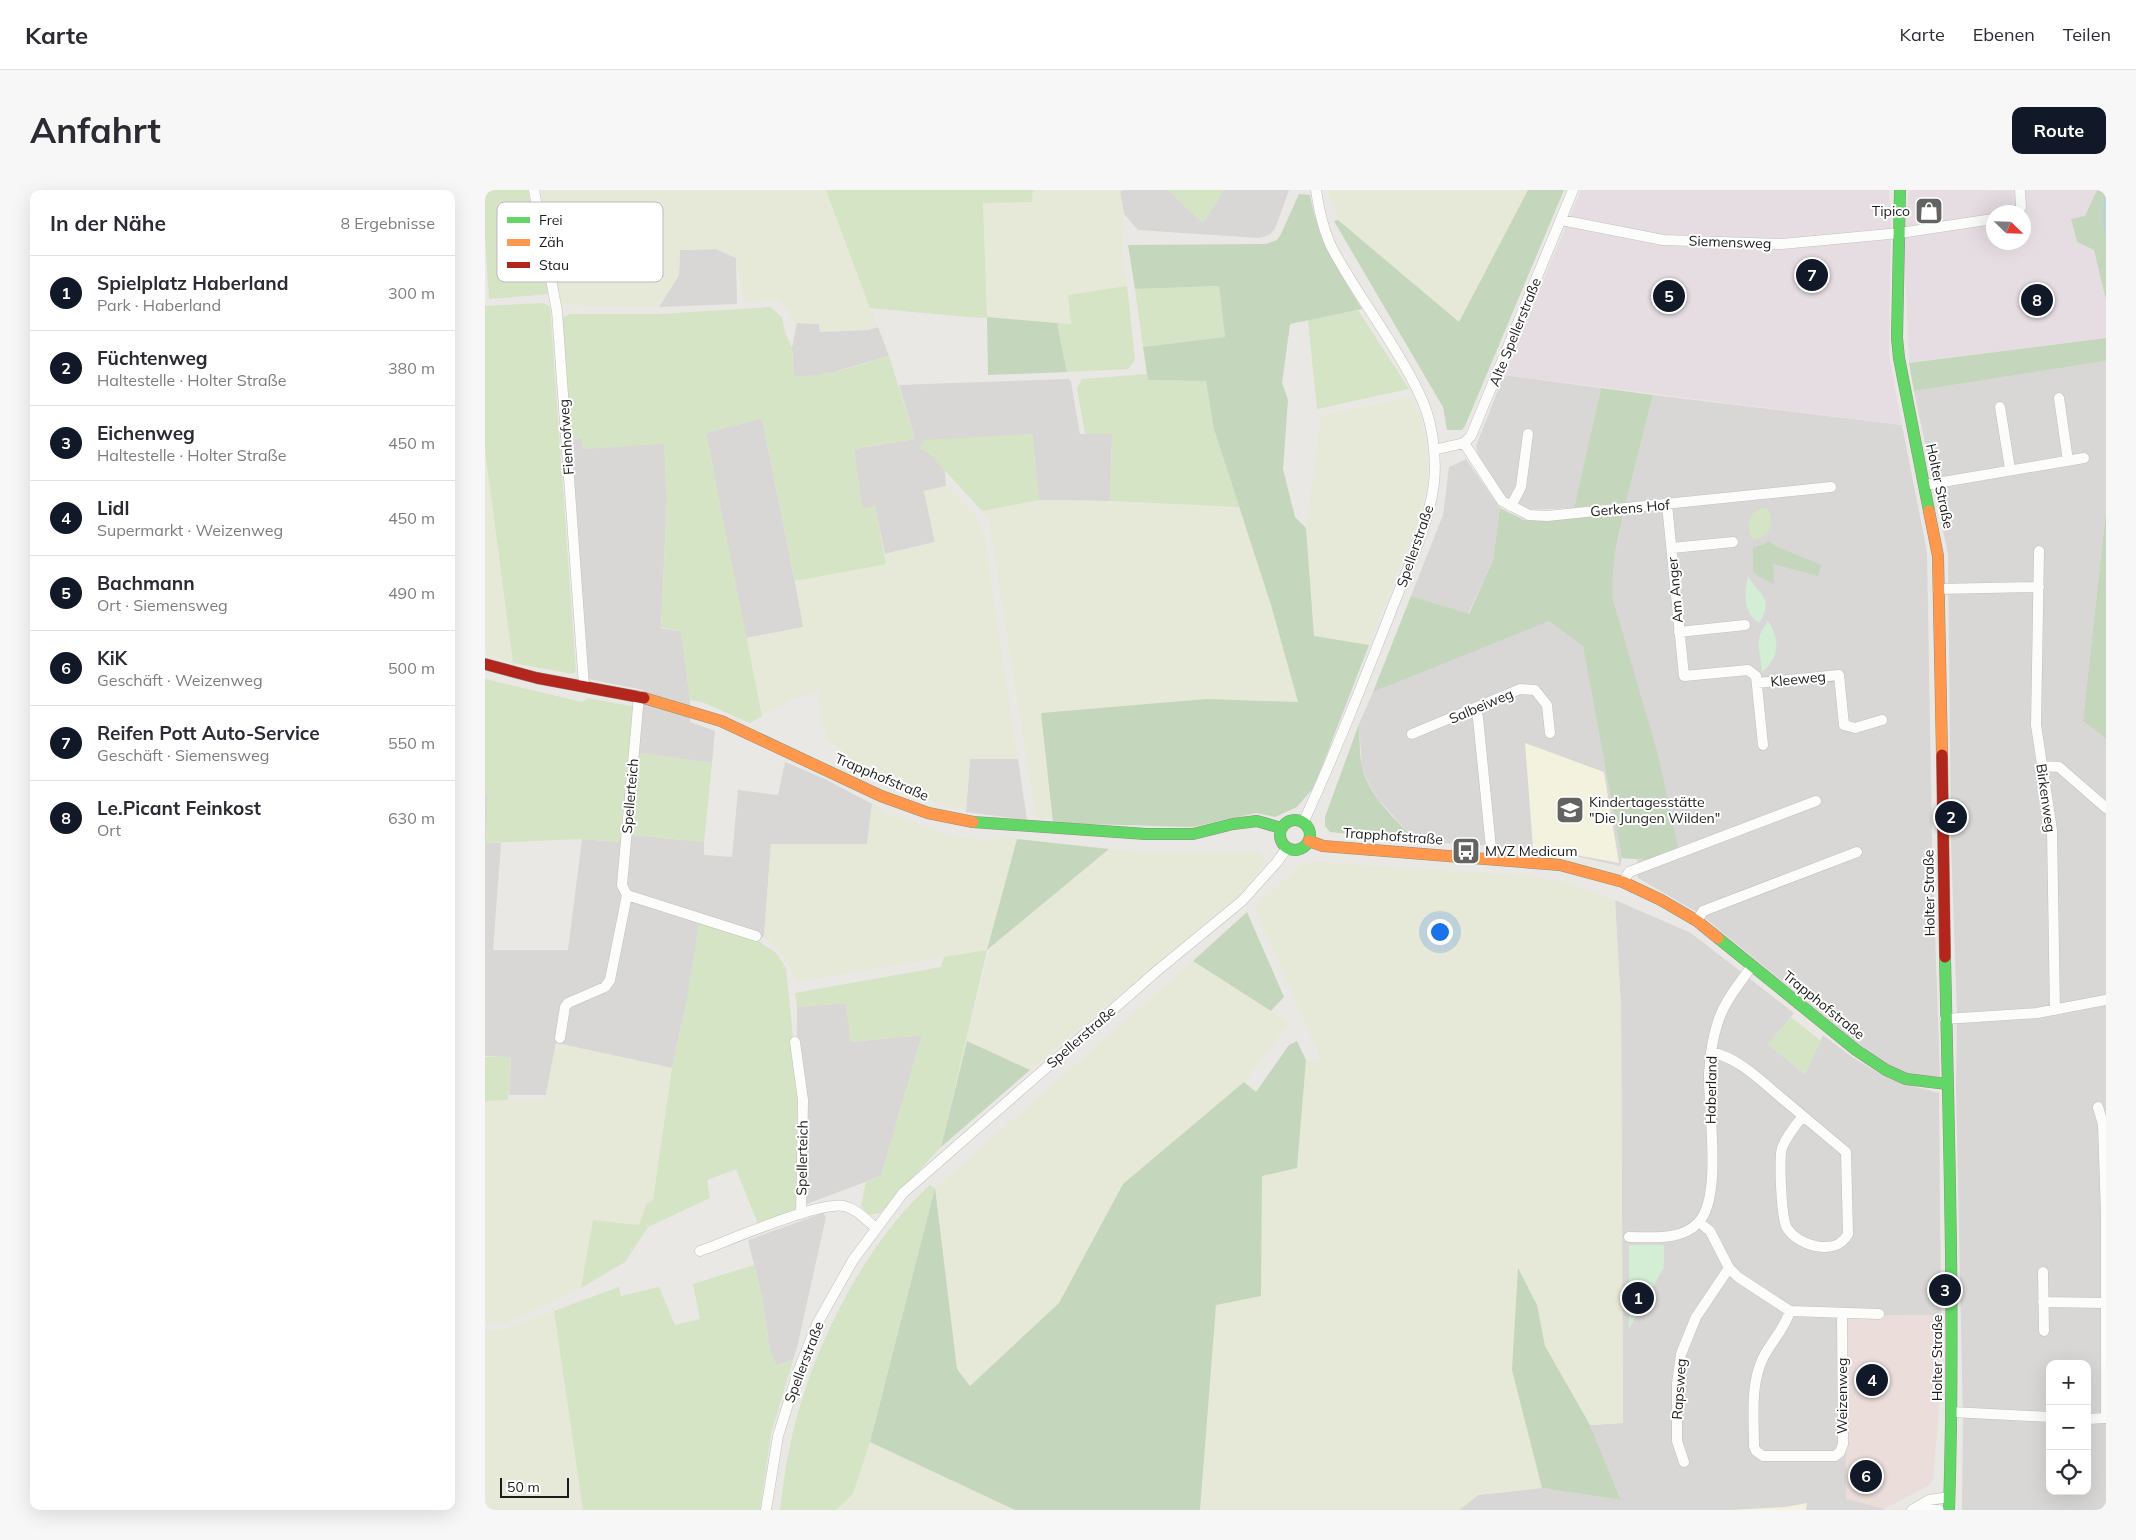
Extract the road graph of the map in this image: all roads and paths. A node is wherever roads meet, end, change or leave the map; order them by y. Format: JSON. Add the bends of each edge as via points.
{"nodes":[{"id":1,"x":1316,"y":190,"type":"edge"},
{"id":2,"x":1573,"y":190,"type":"edge"},
{"id":3,"x":1900,"y":190,"type":"edge"},
{"id":4,"x":2020,"y":190,"type":"edge"},
{"id":5,"x":2021,"y":205,"type":"edge"},
{"id":6,"x":1561,"y":220,"type":"junction"},
{"id":7,"x":1986,"y":220,"type":"edge"},
{"id":8,"x":1900,"y":234,"type":"junction"},
{"id":9,"x":551,"y":282,"type":"edge"},
{"id":10,"x":2059,"y":398,"type":"dead end"},
{"id":11,"x":2001,"y":407,"type":"dead end"},
{"id":12,"x":1528,"y":434,"type":"dead end"},
{"id":13,"x":1464,"y":443,"type":"junction"},
{"id":14,"x":1434,"y":450,"type":"junction"},
{"id":15,"x":2083,"y":458,"type":"dead end"},
{"id":16,"x":2068,"y":461,"type":"junction"},
{"id":17,"x":2010,"y":469,"type":"junction"},
{"id":18,"x":1925,"y":485,"type":"junction"},
{"id":19,"x":1831,"y":487,"type":"dead end"},
{"id":20,"x":1667,"y":504,"type":"junction"},
{"id":21,"x":1511,"y":506,"type":"junction"},
{"id":22,"x":1733,"y":542,"type":"dead end"},
{"id":23,"x":1672,"y":548,"type":"junction"},
{"id":24,"x":2039,"y":551,"type":"dead end"},
{"id":25,"x":2039,"y":587,"type":"junction"},
{"id":26,"x":1938,"y":589,"type":"junction"},
{"id":27,"x":1745,"y":625,"type":"dead end"},
{"id":28,"x":1679,"y":632,"type":"junction"},
{"id":29,"x":485,"y":664,"type":"edge"},
{"id":30,"x":1757,"y":682,"type":"junction"},
{"id":31,"x":584,"y":686,"type":"junction"},
{"id":32,"x":639,"y":696,"type":"junction"},
{"id":33,"x":1475,"y":708,"type":"junction"},
{"id":34,"x":1882,"y":720,"type":"dead end"},
{"id":35,"x":1550,"y":733,"type":"dead end"},
{"id":36,"x":1412,"y":734,"type":"dead end"},
{"id":37,"x":1763,"y":745,"type":"dead end"},
{"id":38,"x":2042,"y":766,"type":"junction"},
{"id":39,"x":1816,"y":800,"type":"dead end"},
{"id":40,"x":2106,"y":808,"type":"edge"},
{"id":41,"x":1303,"y":822,"type":"junction"},
{"id":42,"x":1281,"y":828,"type":"junction"},
{"id":43,"x":1309,"y":841,"type":"junction"},
{"id":44,"x":1287,"y":848,"type":"junction"},
{"id":45,"x":1857,"y":852,"type":"dead end"},
{"id":46,"x":1492,"y":858,"type":"junction"},
{"id":47,"x":1623,"y":882,"type":"junction"},
{"id":48,"x":627,"y":895,"type":"junction"},
{"id":49,"x":1697,"y":921,"type":"junction"},
{"id":50,"x":755,"y":936,"type":"dead end"},
{"id":51,"x":1752,"y":966,"type":"junction"},
{"id":52,"x":2106,"y":1000,"type":"edge"},
{"id":53,"x":2055,"y":1010,"type":"junction"},
{"id":54,"x":1945,"y":1020,"type":"junction"},
{"id":55,"x":560,"y":1038,"type":"dead end"},
{"id":56,"x":795,"y":1042,"type":"dead end"},
{"id":57,"x":1711,"y":1052,"type":"junction"},
{"id":58,"x":1947,"y":1084,"type":"junction"},
{"id":59,"x":2098,"y":1107,"type":"dead end"},
{"id":60,"x":1803,"y":1116,"type":"junction"},
{"id":61,"x":801,"y":1214,"type":"junction"},
{"id":62,"x":2106,"y":1214,"type":"edge"},
{"id":63,"x":1699,"y":1222,"type":"junction"},
{"id":64,"x":876,"y":1228,"type":"junction"},
{"id":65,"x":1629,"y":1238,"type":"dead end"},
{"id":66,"x":700,"y":1251,"type":"dead end"},
{"id":67,"x":1729,"y":1268,"type":"junction"},
{"id":68,"x":2043,"y":1272,"type":"dead end"},
{"id":69,"x":2043,"y":1302,"type":"junction"},
{"id":70,"x":2106,"y":1303,"type":"edge"},
{"id":71,"x":1790,"y":1311,"type":"junction"},
{"id":72,"x":1842,"y":1314,"type":"junction"},
{"id":73,"x":1879,"y":1314,"type":"dead end"},
{"id":74,"x":2044,"y":1332,"type":"dead end"},
{"id":75,"x":1952,"y":1412,"type":"junction"},
{"id":76,"x":2046,"y":1417,"type":"edge"},
{"id":77,"x":2106,"y":1418,"type":"edge"},
{"id":78,"x":2091,"y":1419,"type":"edge"},
{"id":79,"x":1684,"y":1462,"type":"dead end"},
{"id":80,"x":1949,"y":1497,"type":"junction"},
{"id":81,"x":1913,"y":1509,"type":"edge"},
{"id":82,"x":767,"y":1510,"type":"edge"},
{"id":83,"x":1939,"y":1510,"type":"edge"},
{"id":84,"x":1949,"y":1510,"type":"edge"}],
"edges":[{"from":1,"to":14,"type":"street","name":"Spellerstraße","via":[[1331,247],[1419,392],[1429,420]]},
{"from":2,"to":6,"type":"street","name":"Alte Spellerstraße"},
{"from":3,"to":8,"type":"street","name":"Holter Straße"},
{"from":4,"to":5,"type":"street"},
{"from":6,"to":8,"type":"street","name":"Siemensweg","via":[[1663,240],[1782,244]]},
{"from":6,"to":13,"type":"street","name":"Alte Spellerstraße","via":[[1478,422]]},
{"from":7,"to":8,"type":"street","name":"Siemensweg"},
{"from":8,"to":18,"type":"street","name":"Holter Straße","via":[[1898,348]]},
{"from":9,"to":31,"type":"street","name":"Fienhofweg","via":[[557,311]]},
{"from":10,"to":16,"type":"street"},
{"from":11,"to":17,"type":"street"},
{"from":12,"to":21,"type":"street","via":[[1521,487]]},
{"from":13,"to":14,"type":"street"},
{"from":13,"to":21,"type":"street","name":"Gerkens Hof","via":[[1502,501]]},
{"from":14,"to":41,"type":"street","name":"Spellerstraße","via":[[1434,483],[1429,512],[1418,544],[1353,708]]},
{"from":15,"to":16,"type":"street"},
{"from":16,"to":17,"type":"street"},
{"from":17,"to":18,"type":"street"},
{"from":18,"to":26,"type":"street","name":"Holter Straße","via":[[1938,556]]},
{"from":19,"to":20,"type":"street","name":"Gerkens Hof"},
{"from":20,"to":21,"type":"street","name":"Gerkens Hof","via":[[1547,516],[1529,515]]},
{"from":20,"to":23,"type":"street","name":"Am Anger"},
{"from":22,"to":23,"type":"street"},
{"from":23,"to":28,"type":"street","name":"Am Anger"},
{"from":24,"to":25,"type":"street","name":"Birkenweg"},
{"from":25,"to":26,"type":"street"},
{"from":25,"to":38,"type":"street","name":"Birkenweg","via":[[2036,725]]},
{"from":26,"to":54,"type":"street","name":"Holter Straße"},
{"from":27,"to":28,"type":"street"},
{"from":28,"to":30,"type":"street","name":"Am Anger","via":[[1683,676],[1748,670],[1756,676]]},
{"from":29,"to":31,"type":"street","name":"Trapphofstraße"},
{"from":30,"to":34,"type":"street","name":"Kleeweg","via":[[1839,674],[1844,725],[1855,728]]},
{"from":30,"to":37,"type":"street"},
{"from":31,"to":32,"type":"street","name":"Trapphofstraße"},
{"from":32,"to":42,"type":"street","name":"Trapphofstraße","via":[[721,722],[881,796],[928,813],[986,824],[1146,834],[1193,834],[1257,821]]},
{"from":32,"to":48,"type":"street","name":"Spellerteich","via":[[623,885]]},
{"from":33,"to":35,"type":"street","name":"Salbeiweg","via":[[1520,689],[1535,690],[1547,705]]},
{"from":33,"to":36,"type":"street","name":"Salbeiweg"},
{"from":33,"to":46,"type":"street"},
{"from":38,"to":40,"type":"street","via":[[2059,767]]},
{"from":38,"to":53,"type":"street","name":"Birkenweg","via":[[2052,830]]},
{"from":39,"to":47,"type":"street","via":[[1629,872]]},
{"from":41,"to":42,"type":"street","via":[[1295,819]]},
{"from":41,"to":43,"type":"street","via":[[1311,833]]},
{"from":42,"to":44,"type":"street","via":[[1280,837]]},
{"from":43,"to":44,"type":"street","via":[[1304,848]]},
{"from":43,"to":46,"type":"street","name":"Trapphofstraße","via":[[1323,846]]},
{"from":44,"to":64,"type":"street","name":"Spellerstraße","via":[[1243,901],[1158,970],[911,1186]]},
{"from":45,"to":49,"type":"street","via":[[1703,910]]},
{"from":46,"to":47,"type":"street","name":"Trapphofstraße","via":[[1560,865]]},
{"from":47,"to":49,"type":"street","name":"Trapphofstraße"},
{"from":48,"to":50,"type":"street"},
{"from":48,"to":55,"type":"street","name":"Spellerteich","via":[[609,983],[568,1003]]},
{"from":49,"to":51,"type":"street","name":"Trapphofstraße"},
{"from":51,"to":57,"type":"street","name":"Haberland","via":[[1725,1006]]},
{"from":51,"to":58,"type":"street","name":"Trapphofstraße","via":[[1856,1050],[1886,1070],[1906,1079]]},
{"from":52,"to":53,"type":"street"},
{"from":53,"to":54,"type":"street"},
{"from":54,"to":58,"type":"street","name":"Holter Straße"},
{"from":56,"to":61,"type":"street","name":"Spellerteich","via":[[803,1100]]},
{"from":57,"to":60,"type":"street","via":[[1727,1056],[1745,1068]]},
{"from":57,"to":63,"type":"street","name":"Haberland","via":[[1711,1195]]},
{"from":58,"to":75,"type":"street","name":"Holter Straße"},
{"from":59,"to":62,"type":"street","via":[[2103,1124]]},
{"from":60,"to":60,"type":"street","via":[[1846,1152],[1848,1234],[1840,1245],[1807,1244],[1794,1237],[1782,1215],[1781,1150]]},
{"from":61,"to":64,"type":"street","via":[[844,1206],[857,1211]]},
{"from":61,"to":66,"type":"street"},
{"from":62,"to":70,"type":"street"},
{"from":63,"to":65,"type":"street","via":[[1674,1236]]},
{"from":63,"to":67,"type":"street","via":[[1710,1231]]},
{"from":64,"to":82,"type":"street","name":"Spellerstraße","via":[[853,1260],[817,1324],[798,1372],[779,1436]]},
{"from":67,"to":71,"type":"street"},
{"from":67,"to":79,"type":"street","name":"Rapsweg","via":[[1696,1317],[1681,1354],[1677,1384],[1677,1441]]},
{"from":68,"to":69,"type":"street"},
{"from":69,"to":70,"type":"street"},
{"from":69,"to":74,"type":"street"},
{"from":70,"to":77,"type":"street"},
{"from":71,"to":72,"type":"street"},
{"from":71,"to":72,"type":"street","name":"Weizenweg","via":[[1763,1357],[1755,1378],[1754,1446],[1756,1452],[1763,1456],[1835,1456],[1840,1452],[1843,1444]]},
{"from":72,"to":73,"type":"street"},
{"from":75,"to":76,"type":"street"},
{"from":75,"to":80,"type":"street","name":"Holter Straße"},
{"from":77,"to":78,"type":"street"},
{"from":80,"to":81,"type":"street","via":[[1929,1500]]},
{"from":80,"to":84,"type":"street","name":"Holter Straße"},
{"from":81,"to":83,"type":"street"}]}
